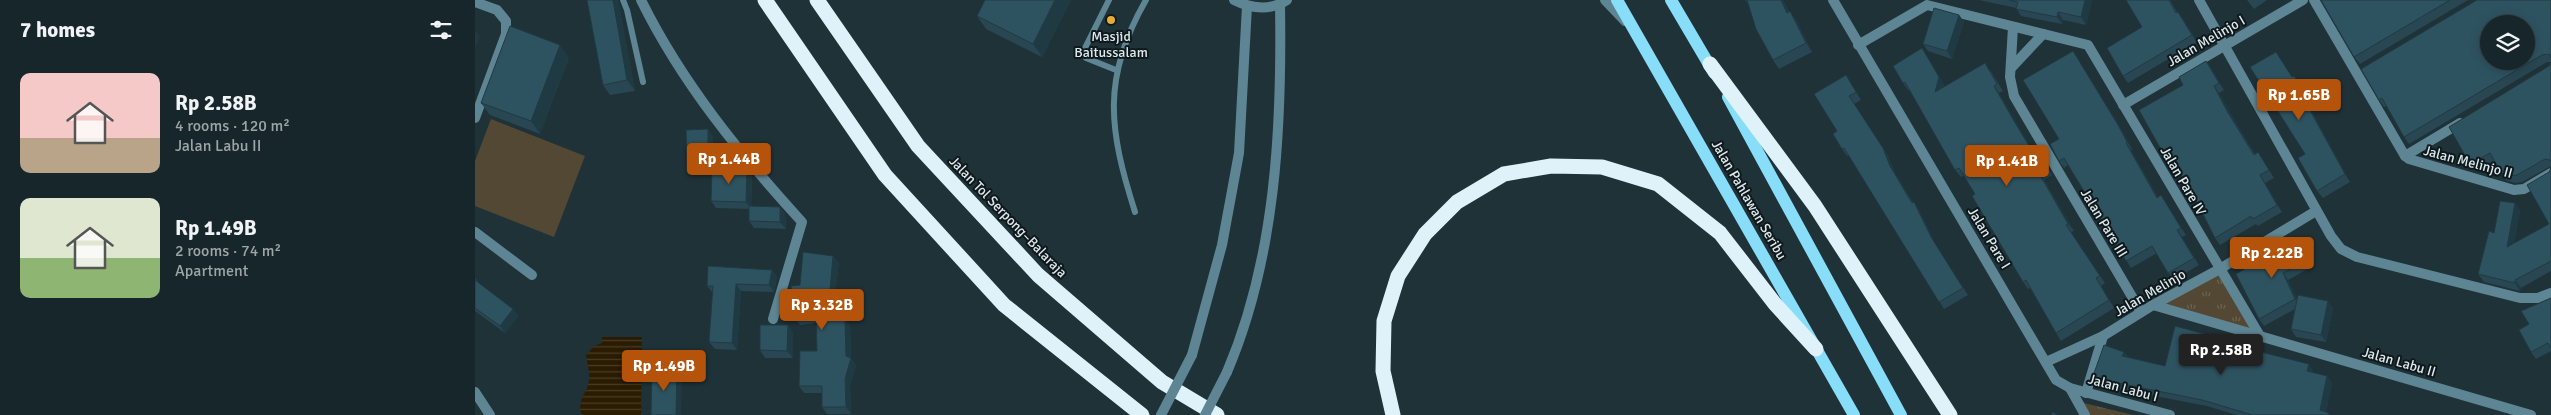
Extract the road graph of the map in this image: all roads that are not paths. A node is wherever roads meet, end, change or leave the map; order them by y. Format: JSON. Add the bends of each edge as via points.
{"nodes":[{"id":1,"x":623,"y":0,"type":"edge"},
{"id":2,"x":641,"y":0,"type":"edge"},
{"id":3,"x":765,"y":0,"type":"edge"},
{"id":4,"x":817,"y":0,"type":"edge"},
{"id":5,"x":1109,"y":0,"type":"edge"},
{"id":6,"x":1146,"y":0,"type":"edge"},
{"id":7,"x":1234,"y":0,"type":"edge"},
{"id":8,"x":1605,"y":0,"type":"edge"},
{"id":9,"x":1617,"y":0,"type":"edge"},
{"id":10,"x":1671,"y":0,"type":"edge"},
{"id":11,"x":1833,"y":0,"type":"edge"},
{"id":12,"x":2199,"y":0,"type":"edge"},
{"id":13,"x":2303,"y":0,"type":"edge"},
{"id":14,"x":2314,"y":0,"type":"edge"},
{"id":15,"x":475,"y":2,"type":"edge"},
{"id":16,"x":1284,"y":2,"type":"edge"},
{"id":17,"x":1247,"y":6,"type":"junction"},
{"id":18,"x":2013,"y":27,"type":"junction"},
{"id":19,"x":1637,"y":32,"type":"junction"},
{"id":20,"x":2043,"y":34,"type":"junction"},
{"id":21,"x":1858,"y":45,"type":"junction"},
{"id":22,"x":2225,"y":46,"type":"junction"},
{"id":23,"x":1710,"y":64,"type":"junction"},
{"id":24,"x":2012,"y":67,"type":"junction"},
{"id":25,"x":1116,"y":70,"type":"junction"},
{"id":26,"x":643,"y":82,"type":"dead end"},
{"id":27,"x":2123,"y":105,"type":"junction"},
{"id":28,"x":2470,"y":117,"type":"edge"},
{"id":29,"x":475,"y":118,"type":"edge"},
{"id":30,"x":2405,"y":156,"type":"junction"},
{"id":31,"x":2551,"y":173,"type":"edge"},
{"id":32,"x":2316,"y":211,"type":"junction"},
{"id":33,"x":1135,"y":212,"type":"dead end"},
{"id":34,"x":475,"y":232,"type":"edge"},
{"id":35,"x":2219,"y":270,"type":"junction"},
{"id":36,"x":532,"y":276,"type":"dead end"},
{"id":37,"x":2551,"y":292,"type":"edge"},
{"id":38,"x":2153,"y":305,"type":"junction"},
{"id":39,"x":2141,"y":312,"type":"junction"},
{"id":40,"x":773,"y":320,"type":"dead end"},
{"id":41,"x":2103,"y":336,"type":"junction"},
{"id":42,"x":2260,"y":336,"type":"junction"},
{"id":43,"x":1817,"y":350,"type":"junction"},
{"id":44,"x":2046,"y":362,"type":"junction"},
{"id":45,"x":2070,"y":388,"type":"junction"},
{"id":46,"x":475,"y":392,"type":"edge"},
{"id":47,"x":2086,"y":393,"type":"junction"},
{"id":48,"x":490,"y":415,"type":"edge"},
{"id":49,"x":1142,"y":415,"type":"edge"},
{"id":50,"x":1161,"y":415,"type":"edge"},
{"id":51,"x":1205,"y":415,"type":"edge"},
{"id":52,"x":1217,"y":415,"type":"edge"},
{"id":53,"x":1393,"y":415,"type":"edge"},
{"id":54,"x":1854,"y":415,"type":"edge"},
{"id":55,"x":1901,"y":415,"type":"edge"},
{"id":56,"x":1950,"y":415,"type":"edge"},
{"id":57,"x":2085,"y":415,"type":"edge"},
{"id":58,"x":2170,"y":415,"type":"edge"},
{"id":59,"x":2531,"y":415,"type":"edge"}],
"edges":[{"from":1,"to":26,"type":"lane"},
{"from":2,"to":40,"type":"street","via":[[687,82],[801,222]]},
{"from":3,"to":49,"type":"highway","via":[[885,175],[1004,305]]},
{"from":4,"to":52,"type":"highway","name":"Jalan Tol Serpong–Balaraja","via":[[919,146],[1038,276],[1162,382]]},
{"from":5,"to":25,"type":"lane","via":[[1084,50],[1086,58]]},
{"from":6,"to":25,"type":"lane","via":[[1123,45]]},
{"from":7,"to":17,"type":"street"},
{"from":8,"to":19,"type":"street"},
{"from":9,"to":19,"type":"main road","name":"Jalan Pahlawan Seribu"},
{"from":10,"to":23,"type":"main road"},
{"from":11,"to":21,"type":"street","name":"Jalan Pare I"},
{"from":12,"to":22,"type":"street"},
{"from":13,"to":22,"type":"street","name":"Jalan Melinjo I"},
{"from":14,"to":30,"type":"street","name":"Jalan Melinjo II","via":[[2361,72]]},
{"from":15,"to":29,"type":"street","via":[[497,10],[506,21],[506,34]]},
{"from":16,"to":17,"type":"street","via":[[1264,8]]},
{"from":16,"to":51,"type":"street","bridge":true,"via":[[1273,187],[1256,290],[1241,338]]},
{"from":17,"to":50,"type":"street","bridge":true,"via":[[1239,153],[1222,245],[1192,355]]},
{"from":18,"to":20,"type":"street","name":"Jalan Pare IV"},
{"from":18,"to":21,"type":"street","name":"Jalan Pare IV","via":[[1927,5]]},
{"from":18,"to":24,"type":"street","name":"Jalan Pare III"},
{"from":19,"to":43,"type":"main road","name":"Jalan Pahlawan Seribu"},
{"from":20,"to":24,"type":"street"},
{"from":20,"to":27,"type":"street","name":"Jalan Pare IV","via":[[2091,48]]},
{"from":21,"to":44,"type":"street","name":"Jalan Pare I"},
{"from":22,"to":27,"type":"street","name":"Jalan Melinjo I"},
{"from":22,"to":32,"type":"street"},
{"from":23,"to":55,"type":"main road"},
{"from":23,"to":56,"type":"highway","via":[[1815,206]]},
{"from":24,"to":39,"type":"street","name":"Jalan Pare III","via":[[2013,96]]},
{"from":25,"to":33,"type":"lane","via":[[1114,119],[1123,174]]},
{"from":27,"to":35,"type":"street","name":"Jalan Pare IV"},
{"from":28,"to":30,"type":"street"},
{"from":30,"to":31,"type":"street","name":"Jalan Melinjo II","via":[[2415,162],[2514,190],[2524,189]]},
{"from":32,"to":35,"type":"street","name":"Jalan Melinjo"},
{"from":32,"to":37,"type":"street","via":[[2341,249],[2357,257],[2520,298],[2538,298]]},
{"from":34,"to":36,"type":"street"},
{"from":35,"to":38,"type":"street","name":"Jalan Melinjo"},
{"from":35,"to":42,"type":"street"},
{"from":38,"to":39,"type":"street","name":"Jalan Melinjo"},
{"from":38,"to":42,"type":"street","name":"Jalan Labu II"},
{"from":39,"to":41,"type":"street","name":"Jalan Melinjo"},
{"from":41,"to":44,"type":"street","name":"Jalan Melinjo"},
{"from":41,"to":47,"type":"street"},
{"from":42,"to":59,"type":"street","name":"Jalan Labu II"},
{"from":43,"to":53,"type":"highway","via":[[1775,304],[1720,234],[1658,184],[1602,167],[1551,166],[1503,174],[1457,202],[1425,234],[1398,276],[1384,321],[1383,371]]},
{"from":43,"to":54,"type":"main road","name":"Jalan Pahlawan Seribu"},
{"from":44,"to":45,"type":"street","name":"Jalan Pare I","via":[[2056,380]]},
{"from":45,"to":47,"type":"street","name":"Jalan Labu I"},
{"from":45,"to":57,"type":"street","name":"Jalan Pare I"},
{"from":46,"to":48,"type":"street"},
{"from":47,"to":58,"type":"street","name":"Jalan Labu I"}]}
